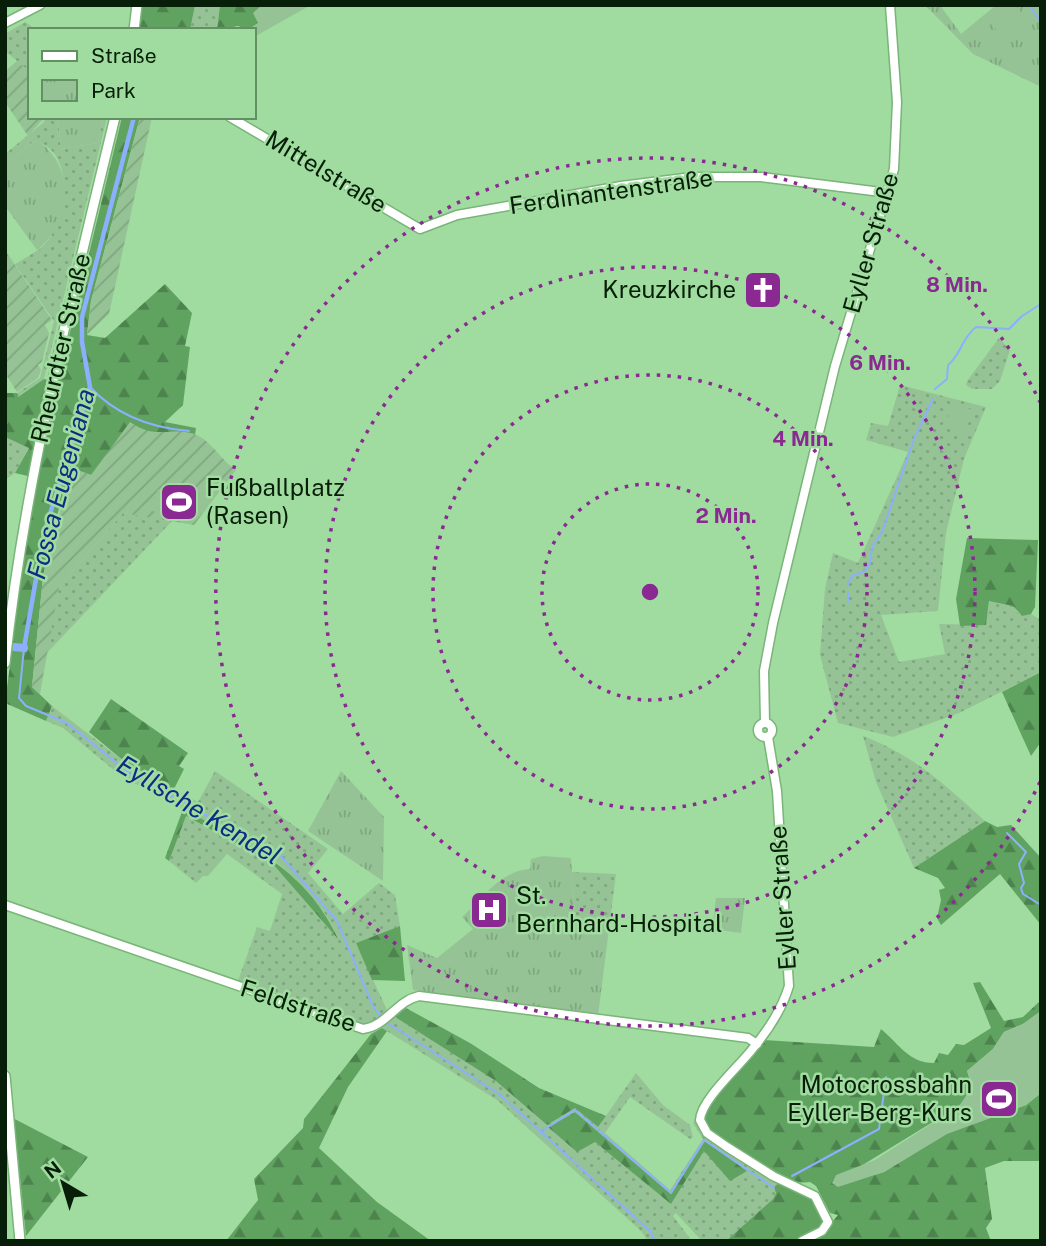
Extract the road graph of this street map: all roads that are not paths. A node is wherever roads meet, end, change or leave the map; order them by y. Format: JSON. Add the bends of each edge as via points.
{"nodes":[{"id":1,"x":40,"y":5,"type":"edge"},
{"id":2,"x":137,"y":5,"type":"edge"},
{"id":3,"x":890,"y":5,"type":"edge"},
{"id":4,"x":5,"y":23,"type":"edge"},
{"id":5,"x":134,"y":28,"type":"edge"},
{"id":6,"x":115,"y":119,"type":"edge"},
{"id":7,"x":233,"y":119,"type":"edge"},
{"id":8,"x":889,"y":193,"type":"junction"},
{"id":9,"x":420,"y":229,"type":"joint"},
{"id":10,"x":5,"y":663,"type":"edge"},
{"id":11,"x":5,"y":905,"type":"edge"},
{"id":12,"x":757,"y":1044,"type":"junction"},
{"id":13,"x":5,"y":1076,"type":"edge"},
{"id":14,"x":20,"y":1241,"type":"edge"},
{"id":15,"x":802,"y":1241,"type":"edge"}],
"edges":[{"from":1,"to":4,"type":"street"},
{"from":2,"to":5,"type":"main road"},
{"from":3,"to":8,"type":"street","name":"Eyller Straße","via":[[897,102]]},
{"from":6,"to":10,"type":"main road","name":"Rheurdter Straße","via":[[40,438]]},
{"from":7,"to":9,"type":"street","name":"Mittelstraße"},
{"from":8,"to":9,"type":"street","name":"Ferdinantenstraße","via":[[757,177],[692,177],[457,215]]},
{"from":8,"to":12,"type":"street","name":"Eyller Straße","via":[[835,366],[764,671],[789,972],[784,1002]]},
{"from":11,"to":12,"type":"street","name":"Feldstraße","via":[[351,1027],[363,1029],[385,1020],[419,996],[748,1038]]},
{"from":12,"to":15,"type":"street","name":"Eyller Straße","via":[[705,1104],[701,1124],[706,1133],[773,1176],[815,1196],[828,1222],[822,1231]]},
{"from":13,"to":14,"type":"main road"}]}
